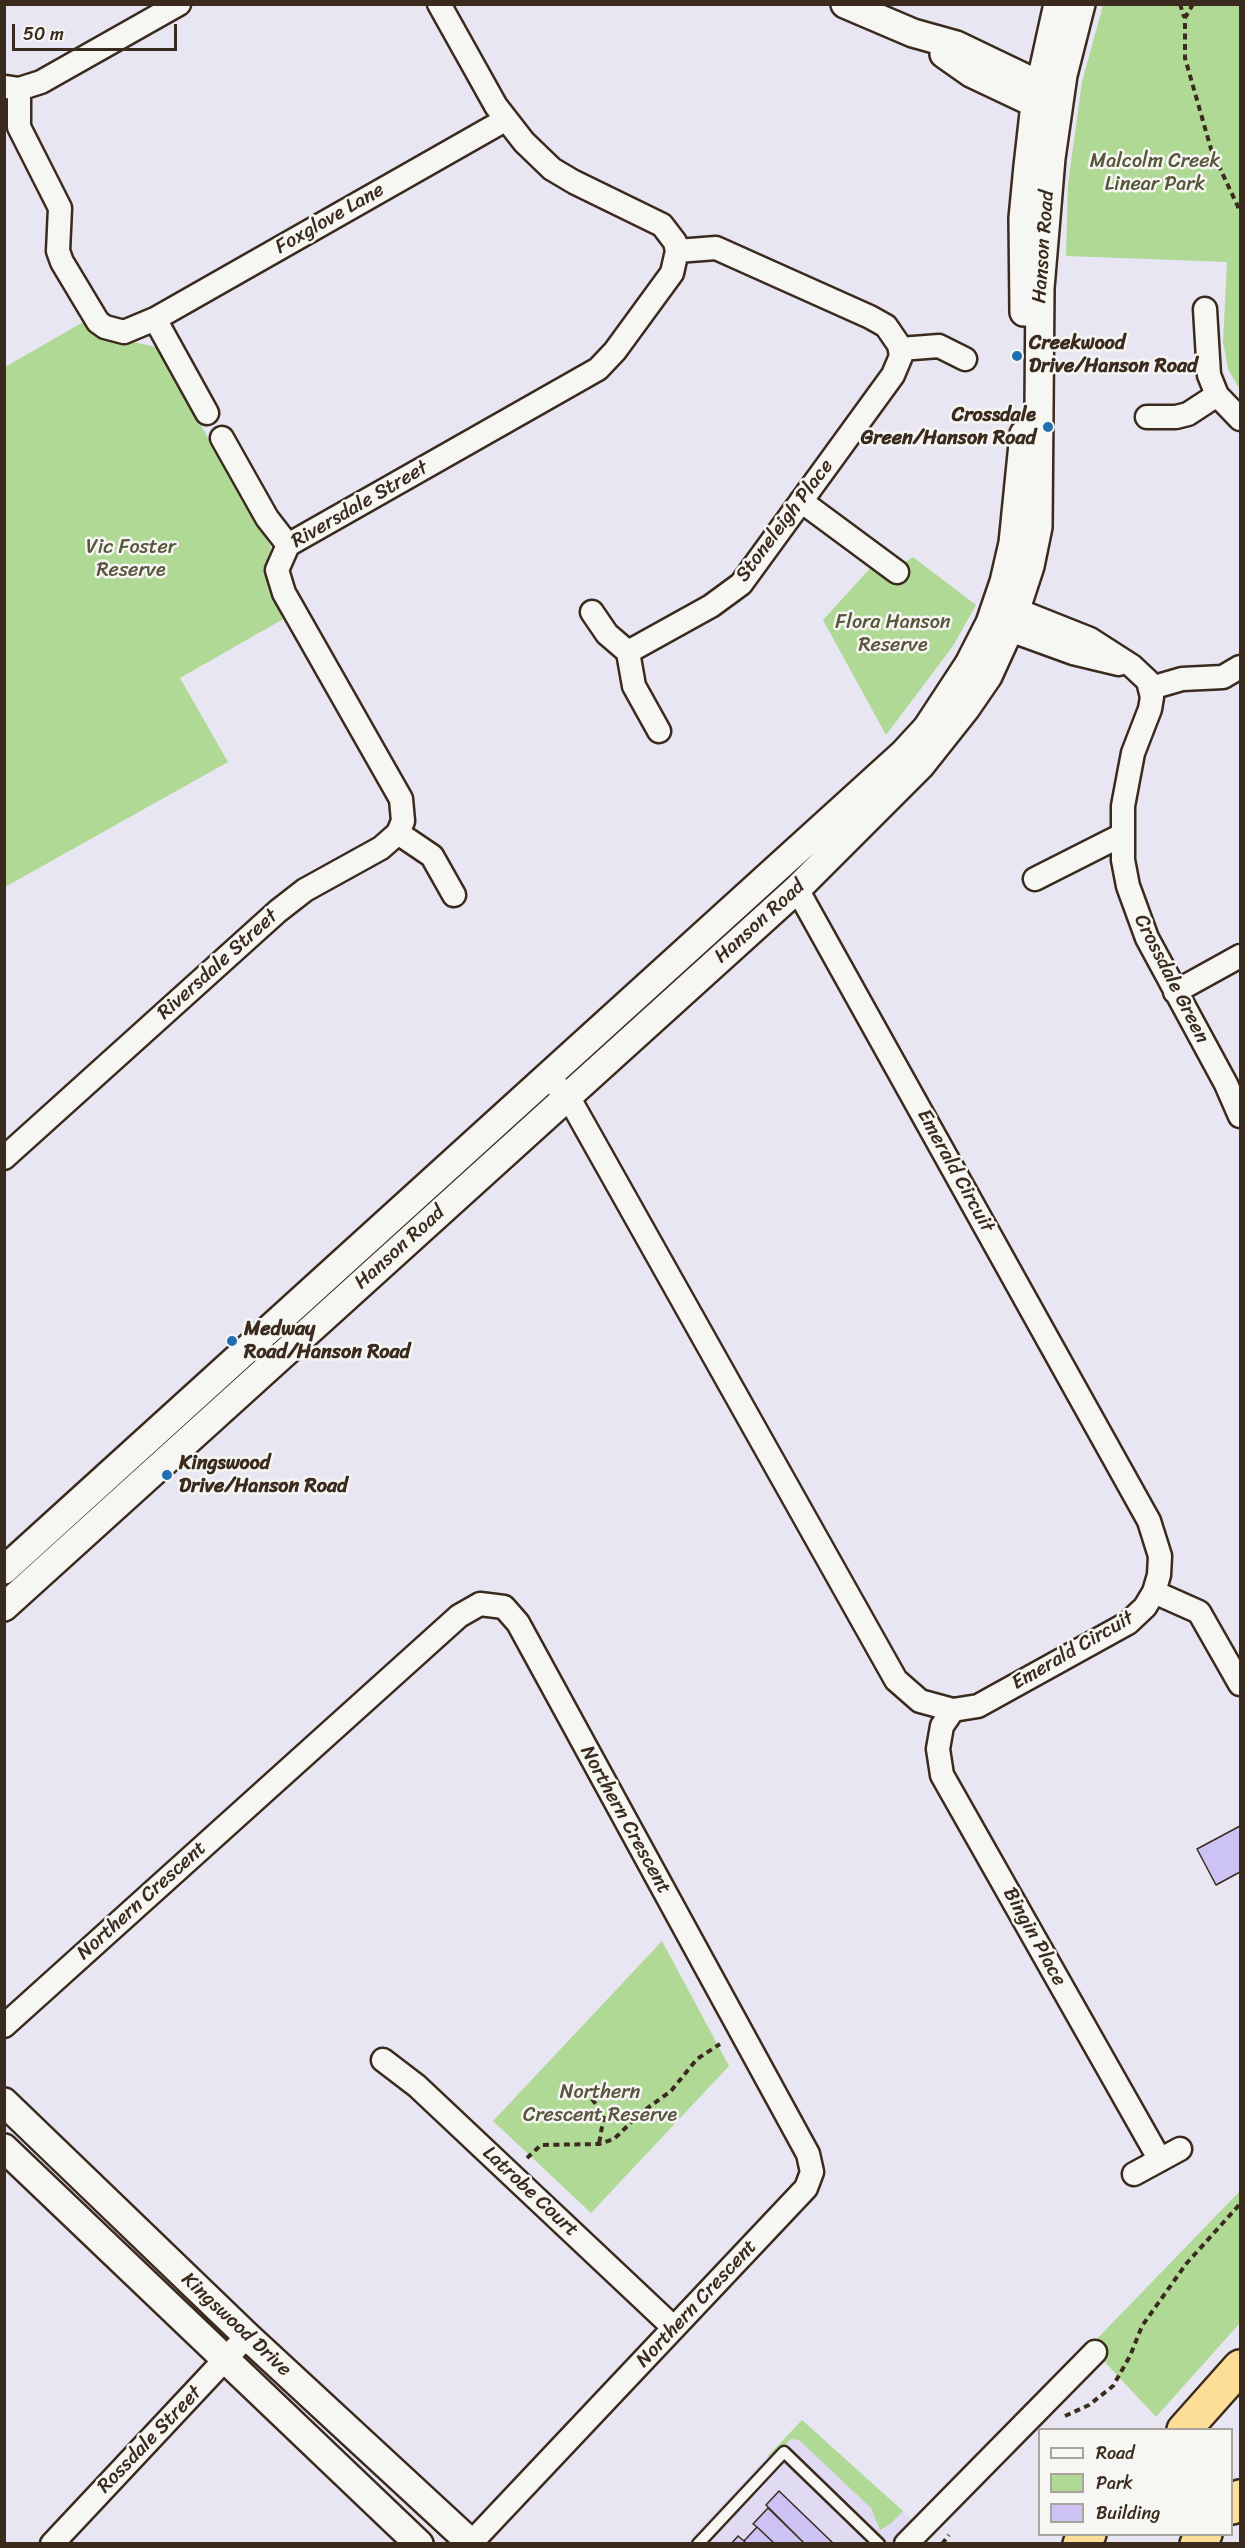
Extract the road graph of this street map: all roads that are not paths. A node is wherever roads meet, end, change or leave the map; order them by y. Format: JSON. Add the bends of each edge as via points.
{"nodes":[{"id":1,"x":179,"y":4,"type":"edge"},
{"id":2,"x":439,"y":4,"type":"edge"},
{"id":3,"x":845,"y":4,"type":"edge"},
{"id":4,"x":1058,"y":4,"type":"edge"},
{"id":5,"x":1082,"y":4,"type":"edge"},
{"id":6,"x":913,"y":33,"type":"junction"},
{"id":7,"x":1047,"y":49,"type":"junction"},
{"id":8,"x":993,"y":62,"type":"junction"},
{"id":9,"x":12,"y":88,"type":"edge"},
{"id":10,"x":1048,"y":99,"type":"junction"},
{"id":11,"x":505,"y":120,"type":"junction"},
{"id":12,"x":677,"y":251,"type":"junction"},
{"id":13,"x":1205,"y":309,"type":"dead end"},
{"id":14,"x":154,"y":319,"type":"junction"},
{"id":15,"x":900,"y":349,"type":"junction"},
{"id":16,"x":965,"y":359,"type":"dead end"},
{"id":17,"x":1217,"y":395,"type":"junction"},
{"id":18,"x":207,"y":413,"type":"dead end"},
{"id":19,"x":1147,"y":417,"type":"dead end"},
{"id":20,"x":1240,"y":419,"type":"edge"},
{"id":21,"x":222,"y":438,"type":"dead end"},
{"id":22,"x":801,"y":501,"type":"junction"},
{"id":23,"x":288,"y":545,"type":"junction"},
{"id":24,"x":897,"y":572,"type":"dead end"},
{"id":25,"x":592,"y":612,"type":"dead end"},
{"id":26,"x":1003,"y":616,"type":"junction"},
{"id":27,"x":628,"y":652,"type":"junction"},
{"id":28,"x":1240,"y":666,"type":"edge"},
{"id":29,"x":1151,"y":688,"type":"junction"},
{"id":30,"x":659,"y":731,"type":"dead end"},
{"id":31,"x":398,"y":833,"type":"junction"},
{"id":32,"x":1122,"y":835,"type":"junction"},
{"id":33,"x":782,"y":864,"type":"junction"},
{"id":34,"x":1035,"y":879,"type":"dead end"},
{"id":35,"x":797,"y":889,"type":"junction"},
{"id":36,"x":454,"y":895,"type":"dead end"},
{"id":37,"x":1240,"y":956,"type":"edge"},
{"id":38,"x":1175,"y":992,"type":"junction"},
{"id":39,"x":548,"y":1075,"type":"junction"},
{"id":40,"x":567,"y":1096,"type":"junction"},
{"id":41,"x":1240,"y":1116,"type":"edge"},
{"id":42,"x":4,"y":1158,"type":"edge"},
{"id":43,"x":4,"y":1570,"type":"edge"},
{"id":44,"x":1154,"y":1592,"type":"junction"},
{"id":45,"x":4,"y":1607,"type":"edge"},
{"id":46,"x":1240,"y":1684,"type":"edge"},
{"id":47,"x":953,"y":1710,"type":"junction"},
{"id":48,"x":4,"y":2026,"type":"edge"},
{"id":49,"x":382,"y":2060,"type":"dead end"},
{"id":50,"x":4,"y":2102,"type":"edge"},
{"id":51,"x":26,"y":2123,"type":"junction"},
{"id":52,"x":4,"y":2147,"type":"edge"},
{"id":53,"x":1180,"y":2149,"type":"dead end"},
{"id":54,"x":1160,"y":2160,"type":"junction"},
{"id":55,"x":1134,"y":2174,"type":"dead end"},
{"id":56,"x":674,"y":2328,"type":"junction"},
{"id":57,"x":247,"y":2336,"type":"junction"},
{"id":58,"x":1095,"y":2352,"type":"dead end"},
{"id":59,"x":226,"y":2361,"type":"junction"},
{"id":60,"x":1240,"y":2367,"type":"edge"},
{"id":61,"x":1186,"y":2428,"type":"edge"},
{"id":62,"x":471,"y":2543,"type":"edge"},
{"id":63,"x":52,"y":2544,"type":"edge"},
{"id":64,"x":418,"y":2544,"type":"edge"},
{"id":65,"x":698,"y":2544,"type":"edge"},
{"id":66,"x":879,"y":2544,"type":"edge"},
{"id":67,"x":906,"y":2544,"type":"edge"}],
"edges":[{"from":1,"to":9,"type":"street","via":[[41,82]]},
{"from":2,"to":11,"type":"street"},
{"from":3,"to":6,"type":"street"},
{"from":4,"to":7,"type":"street","name":"Hanson Road"},
{"from":5,"to":10,"type":"street","name":"Hanson Road"},
{"from":6,"to":8,"type":"street","via":[[956,45]]},
{"from":6,"to":10,"type":"street","via":[[971,73]]},
{"from":7,"to":8,"type":"street","via":[[1014,61]]},
{"from":7,"to":10,"type":"street","name":"Hanson Road"},
{"from":8,"to":10,"type":"street"},
{"from":9,"to":14,"type":"street","name":"Foxglove Lane","via":[[19,127],[60,208],[58,251],[91,314],[105,327],[124,332]]},
{"from":10,"to":26,"type":"street","name":"Hanson Road","via":[[1023,218],[1026,389]]},
{"from":11,"to":12,"type":"street","via":[[552,169],[662,225]]},
{"from":11,"to":14,"type":"street","name":"Foxglove Lane"},
{"from":12,"to":15,"type":"street","via":[[716,248],[739,258],[881,323],[895,337]]},
{"from":12,"to":23,"type":"street","name":"Riversdale Street","via":[[668,279],[598,369]]},
{"from":13,"to":17,"type":"street","via":[[1206,357]]},
{"from":14,"to":18,"type":"street"},
{"from":15,"to":16,"type":"street","via":[[939,346]]},
{"from":15,"to":22,"type":"street","name":"Stoneleigh Place","via":[[893,375]]},
{"from":17,"to":19,"type":"street","via":[[1188,414]]},
{"from":17,"to":20,"type":"street"},
{"from":21,"to":23,"type":"street","via":[[267,518]]},
{"from":22,"to":24,"type":"street"},
{"from":22,"to":27,"type":"street","name":"Stoneleigh Place","via":[[741,584],[711,606]]},
{"from":23,"to":31,"type":"street","name":"Riversdale Street","via":[[277,570],[282,586],[401,800],[403,821]]},
{"from":25,"to":27,"type":"street","via":[[607,634]]},
{"from":26,"to":29,"type":"street","via":[[1090,639],[1143,674]]},
{"from":26,"to":33,"type":"street","name":"Hanson Road","via":[[927,728]]},
{"from":26,"to":35,"type":"street","name":"Hanson Road","via":[[988,676],[942,740],[875,814]]},
{"from":27,"to":30,"type":"street","via":[[634,686]]},
{"from":28,"to":29,"type":"street","via":[[1223,678],[1182,679]]},
{"from":29,"to":32,"type":"street","name":"Crossdale Green","via":[[1150,709],[1126,779]]},
{"from":31,"to":36,"type":"street","via":[[432,856]]},
{"from":31,"to":42,"type":"street","name":"Riversdale Street","via":[[381,848],[305,890],[278,910]]},
{"from":32,"to":34,"type":"street"},
{"from":32,"to":38,"type":"street","name":"Crossdale Green","via":[[1128,886],[1138,916]]},
{"from":33,"to":35,"type":"street"},
{"from":33,"to":39,"type":"street","name":"Hanson Road"},
{"from":35,"to":40,"type":"street","name":"Hanson Road"},
{"from":35,"to":44,"type":"street","name":"Emerald Circuit","via":[[1149,1521],[1160,1556]]},
{"from":37,"to":38,"type":"street"},
{"from":38,"to":41,"type":"street","name":"Crossdale Green"},
{"from":39,"to":40,"type":"street","name":"Emerald Circuit"},
{"from":39,"to":43,"type":"street","name":"Hanson Road"},
{"from":40,"to":45,"type":"street","name":"Hanson Road"},
{"from":40,"to":47,"type":"street","name":"Emerald Circuit","via":[[896,1680],[920,1701]]},
{"from":44,"to":46,"type":"street","via":[[1199,1612]]},
{"from":44,"to":47,"type":"street","name":"Emerald Circuit","via":[[1128,1623],[978,1706]]},
{"from":47,"to":54,"type":"street","name":"Bingin Place","via":[[940,1737],[942,1775]]},
{"from":48,"to":56,"type":"street","name":"Northern Crescent","via":[[459,1616],[480,1604],[504,1607],[518,1623],[808,2154],[812,2172],[806,2188]]},
{"from":49,"to":56,"type":"street","name":"Latrobe Court","via":[[417,2086]]},
{"from":50,"to":51,"type":"street","name":"Kingswood Drive"},
{"from":51,"to":52,"type":"street"},
{"from":51,"to":57,"type":"street","name":"Kingswood Drive"},
{"from":52,"to":59,"type":"street","name":"Kingswood Drive"},
{"from":53,"to":54,"type":"street"},
{"from":54,"to":55,"type":"street"},
{"from":56,"to":62,"type":"street","name":"Northern Crescent"},
{"from":57,"to":59,"type":"street","name":"Rossdale Street"},
{"from":57,"to":62,"type":"street","name":"Kingswood Drive"},
{"from":58,"to":67,"type":"street"},
{"from":59,"to":63,"type":"street","name":"Rossdale Street"},
{"from":59,"to":64,"type":"street","name":"Kingswood Drive"},
{"from":60,"to":61,"type":"highway"},
{"from":65,"to":66,"type":"lane","via":[[784,2452]]}]}
